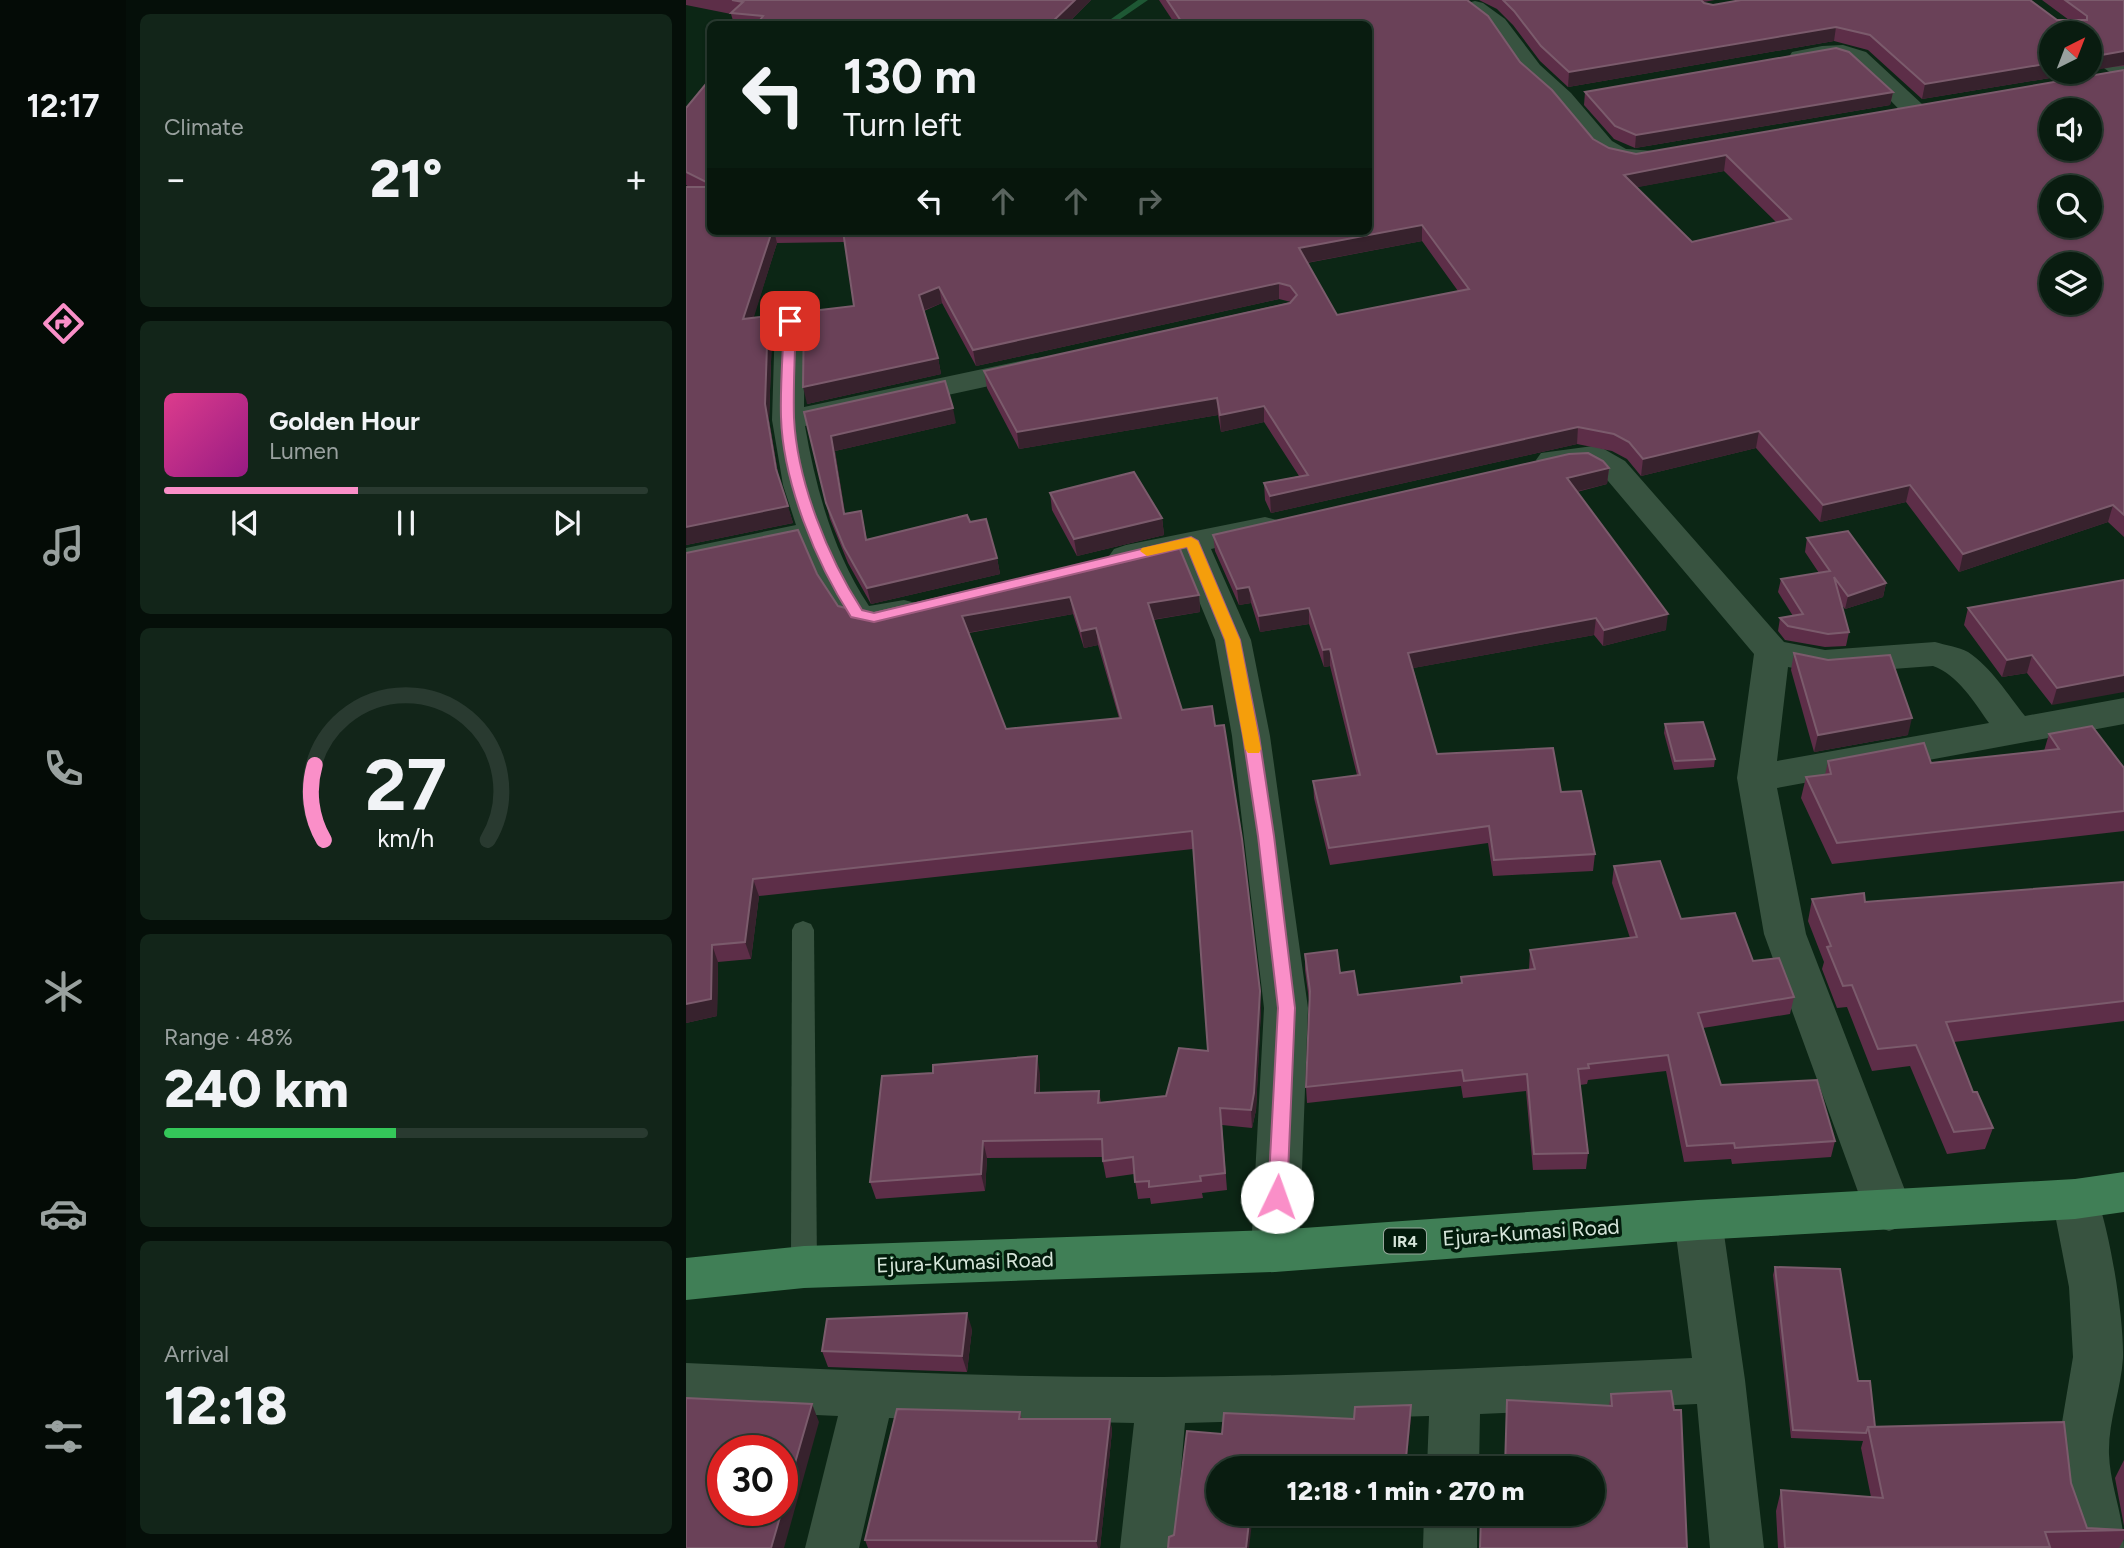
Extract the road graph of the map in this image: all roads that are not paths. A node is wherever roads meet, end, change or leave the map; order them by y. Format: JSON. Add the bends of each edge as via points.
{"nodes":[{"id":1,"x":1475,"y":8,"type":"edge"},
{"id":2,"x":2102,"y":56,"type":"edge"},
{"id":3,"x":1781,"y":60,"type":"edge"},
{"id":4,"x":2124,"y":73,"type":"edge"},
{"id":5,"x":2102,"y":78,"type":"edge"},
{"id":6,"x":1940,"y":105,"type":"edge"},
{"id":7,"x":1913,"y":109,"type":"junction"},
{"id":8,"x":1887,"y":114,"type":"edge"},
{"id":9,"x":1664,"y":155,"type":"edge"},
{"id":10,"x":790,"y":321,"type":"dead end"},
{"id":11,"x":1060,"y":361,"type":"edge"},
{"id":12,"x":788,"y":420,"type":"junction"},
{"id":13,"x":1528,"y":466,"type":"edge"},
{"id":14,"x":1292,"y":521,"type":"edge"},
{"id":15,"x":815,"y":531,"type":"junction"},
{"id":16,"x":1191,"y":541,"type":"junction"},
{"id":17,"x":686,"y":559,"type":"edge"},
{"id":18,"x":1090,"y":565,"type":"edge"},
{"id":19,"x":936,"y":603,"type":"edge"},
{"id":20,"x":1772,"y":652,"type":"junction"},
{"id":21,"x":2124,"y":710,"type":"edge"},
{"id":22,"x":2015,"y":730,"type":"junction"},
{"id":23,"x":1756,"y":778,"type":"junction"},
{"id":24,"x":803,"y":930,"type":"dead end"},
{"id":25,"x":2124,"y":1192,"type":"edge"},
{"id":26,"x":2075,"y":1199,"type":"junction"},
{"id":27,"x":1889,"y":1211,"type":"junction"},
{"id":28,"x":1698,"y":1220,"type":"junction"},
{"id":29,"x":1275,"y":1251,"type":"junction"},
{"id":30,"x":804,"y":1267,"type":"junction"},
{"id":31,"x":686,"y":1279,"type":"edge"},
{"id":32,"x":1720,"y":1380,"type":"junction"},
{"id":33,"x":686,"y":1386,"type":"edge"},
{"id":34,"x":1455,"y":1392,"type":"junction"},
{"id":35,"x":869,"y":1394,"type":"junction"},
{"id":36,"x":1163,"y":1400,"type":"junction"},
{"id":37,"x":1453,"y":1456,"type":"edge"},
{"id":38,"x":1451,"y":1526,"type":"edge"},
{"id":39,"x":832,"y":1548,"type":"edge"},
{"id":40,"x":1147,"y":1548,"type":"edge"},
{"id":41,"x":1450,"y":1548,"type":"edge"},
{"id":42,"x":1737,"y":1548,"type":"edge"},
{"id":43,"x":2106,"y":1548,"type":"edge"}],
"edges":[{"from":1,"to":9,"type":"street","via":[[1497,24],[1531,70],[1575,96],[1603,147],[1635,159]]},
{"from":2,"to":4,"type":"street"},
{"from":3,"to":7,"type":"street","via":[[1846,52]]},
{"from":4,"to":5,"type":"street"},
{"from":6,"to":7,"type":"street"},
{"from":7,"to":8,"type":"street"},
{"from":10,"to":12,"type":"street"},
{"from":11,"to":12,"type":"street"},
{"from":12,"to":15,"type":"street","via":[[799,485]]},
{"from":13,"to":20,"type":"street","via":[[1593,456],[1614,468]]},
{"from":14,"to":16,"type":"street"},
{"from":15,"to":17,"type":"street"},
{"from":15,"to":19,"type":"street","via":[[857,614],[874,618]]},
{"from":16,"to":18,"type":"street"},
{"from":16,"to":29,"type":"street","via":[[1233,640],[1253,749],[1286,1008]]},
{"from":20,"to":22,"type":"street","via":[[1825,662],[1935,654],[1954,660],[1977,681]]},
{"from":20,"to":23,"type":"street"},
{"from":21,"to":22,"type":"street"},
{"from":22,"to":23,"type":"street"},
{"from":23,"to":27,"type":"street","via":[[1785,934]]},
{"from":24,"to":30,"type":"lane"},
{"from":25,"to":26,"type":"main road","name":"Ejura-Kumasi Road","number":"IR4"},
{"from":26,"to":27,"type":"main road","name":"Ejura-Kumasi Road","number":"IR4"},
{"from":26,"to":43,"type":"street","via":[[2093,1287],[2098,1357],[2083,1452],[2089,1504]]},
{"from":27,"to":28,"type":"main road","name":"Ejura-Kumasi Road","number":"IR4"},
{"from":28,"to":29,"type":"main road","name":"Ejura-Kumasi Road","number":"IR4"},
{"from":28,"to":32,"type":"street"},
{"from":29,"to":30,"type":"main road","name":"Ejura-Kumasi Road","number":"IR4"},
{"from":30,"to":31,"type":"main road","name":"Ejura-Kumasi Road","number":"IR4"},
{"from":32,"to":34,"type":"street"},
{"from":32,"to":42,"type":"street"},
{"from":33,"to":35,"type":"street"},
{"from":34,"to":36,"type":"street"},
{"from":34,"to":37,"type":"street"},
{"from":35,"to":36,"type":"street"},
{"from":35,"to":39,"type":"street"},
{"from":36,"to":40,"type":"street"},
{"from":38,"to":41,"type":"street"}]}
